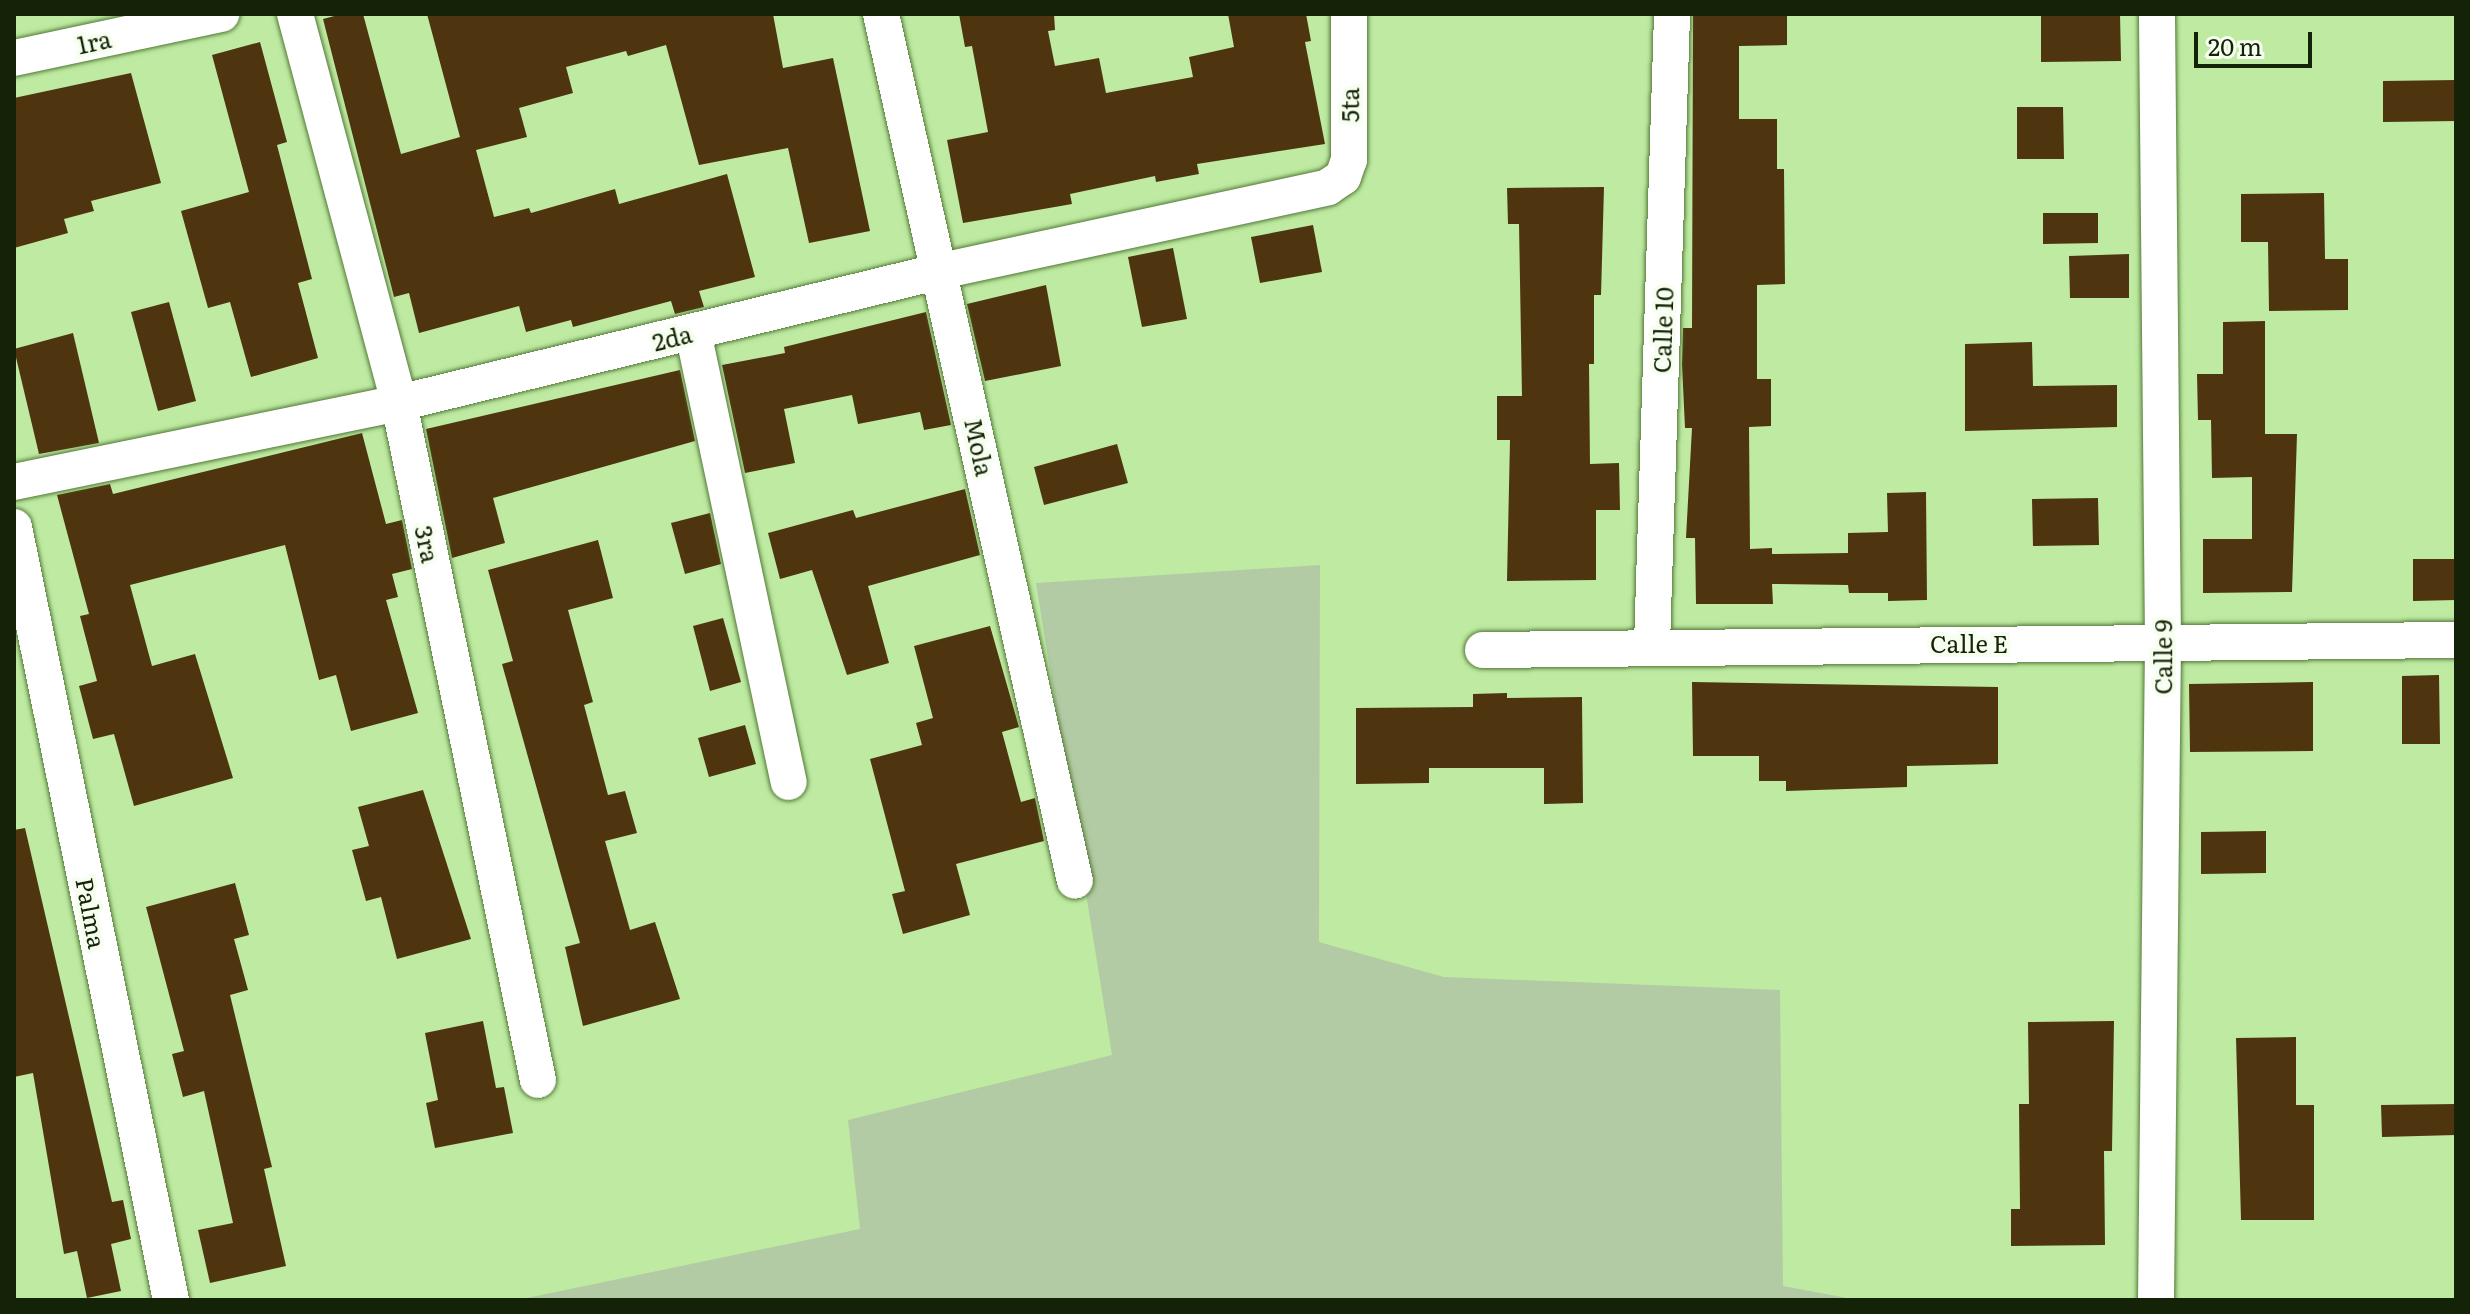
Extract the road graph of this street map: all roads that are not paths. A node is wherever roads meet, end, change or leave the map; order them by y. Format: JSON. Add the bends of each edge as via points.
{"nodes":[{"id":1,"x":221,"y":14,"type":"edge"},
{"id":2,"x":295,"y":14,"type":"edge"},
{"id":3,"x":881,"y":14,"type":"edge"},
{"id":4,"x":1349,"y":14,"type":"edge"},
{"id":5,"x":1672,"y":14,"type":"edge"},
{"id":6,"x":2157,"y":14,"type":"edge"},
{"id":7,"x":14,"y":58,"type":"edge"},
{"id":8,"x":1328,"y":187,"type":"joint"},
{"id":9,"x":941,"y":271,"type":"junction"},
{"id":10,"x":693,"y":332,"type":"junction"},
{"id":11,"x":399,"y":403,"type":"junction"},
{"id":12,"x":14,"y":482,"type":"edge"},
{"id":13,"x":14,"y":527,"type":"edge"},
{"id":14,"x":2456,"y":640,"type":"edge"},
{"id":15,"x":2163,"y":642,"type":"junction"},
{"id":16,"x":1652,"y":645,"type":"junction"},
{"id":17,"x":1483,"y":650,"type":"dead end"},
{"id":18,"x":789,"y":782,"type":"dead end"},
{"id":19,"x":1075,"y":881,"type":"dead end"},
{"id":20,"x":538,"y":1080,"type":"dead end"},
{"id":21,"x":171,"y":1300,"type":"edge"},
{"id":22,"x":2156,"y":1300,"type":"edge"}],
"edges":[{"from":1,"to":7,"type":"street","name":"1ra"},
{"from":2,"to":11,"type":"street","name":"3ra"},
{"from":3,"to":9,"type":"street","name":"Mola"},
{"from":4,"to":8,"type":"street","name":"5ta","via":[[1349,160],[1343,177]]},
{"from":5,"to":16,"type":"street","name":"Calle 10"},
{"from":6,"to":15,"type":"street","name":"Calle 9"},
{"from":8,"to":9,"type":"street","name":"2da"},
{"from":9,"to":10,"type":"street","name":"2da"},
{"from":9,"to":19,"type":"street","name":"Mola"},
{"from":10,"to":11,"type":"street","name":"2da"},
{"from":10,"to":18,"type":"street"},
{"from":11,"to":12,"type":"street","name":"2da"},
{"from":11,"to":20,"type":"street","name":"3ra"},
{"from":13,"to":21,"type":"street","name":"Palma"},
{"from":14,"to":15,"type":"street","name":"Calle E"},
{"from":15,"to":16,"type":"street","name":"Calle E"},
{"from":15,"to":22,"type":"street","name":"Calle 9"},
{"from":16,"to":17,"type":"street","name":"Calle E"}]}
